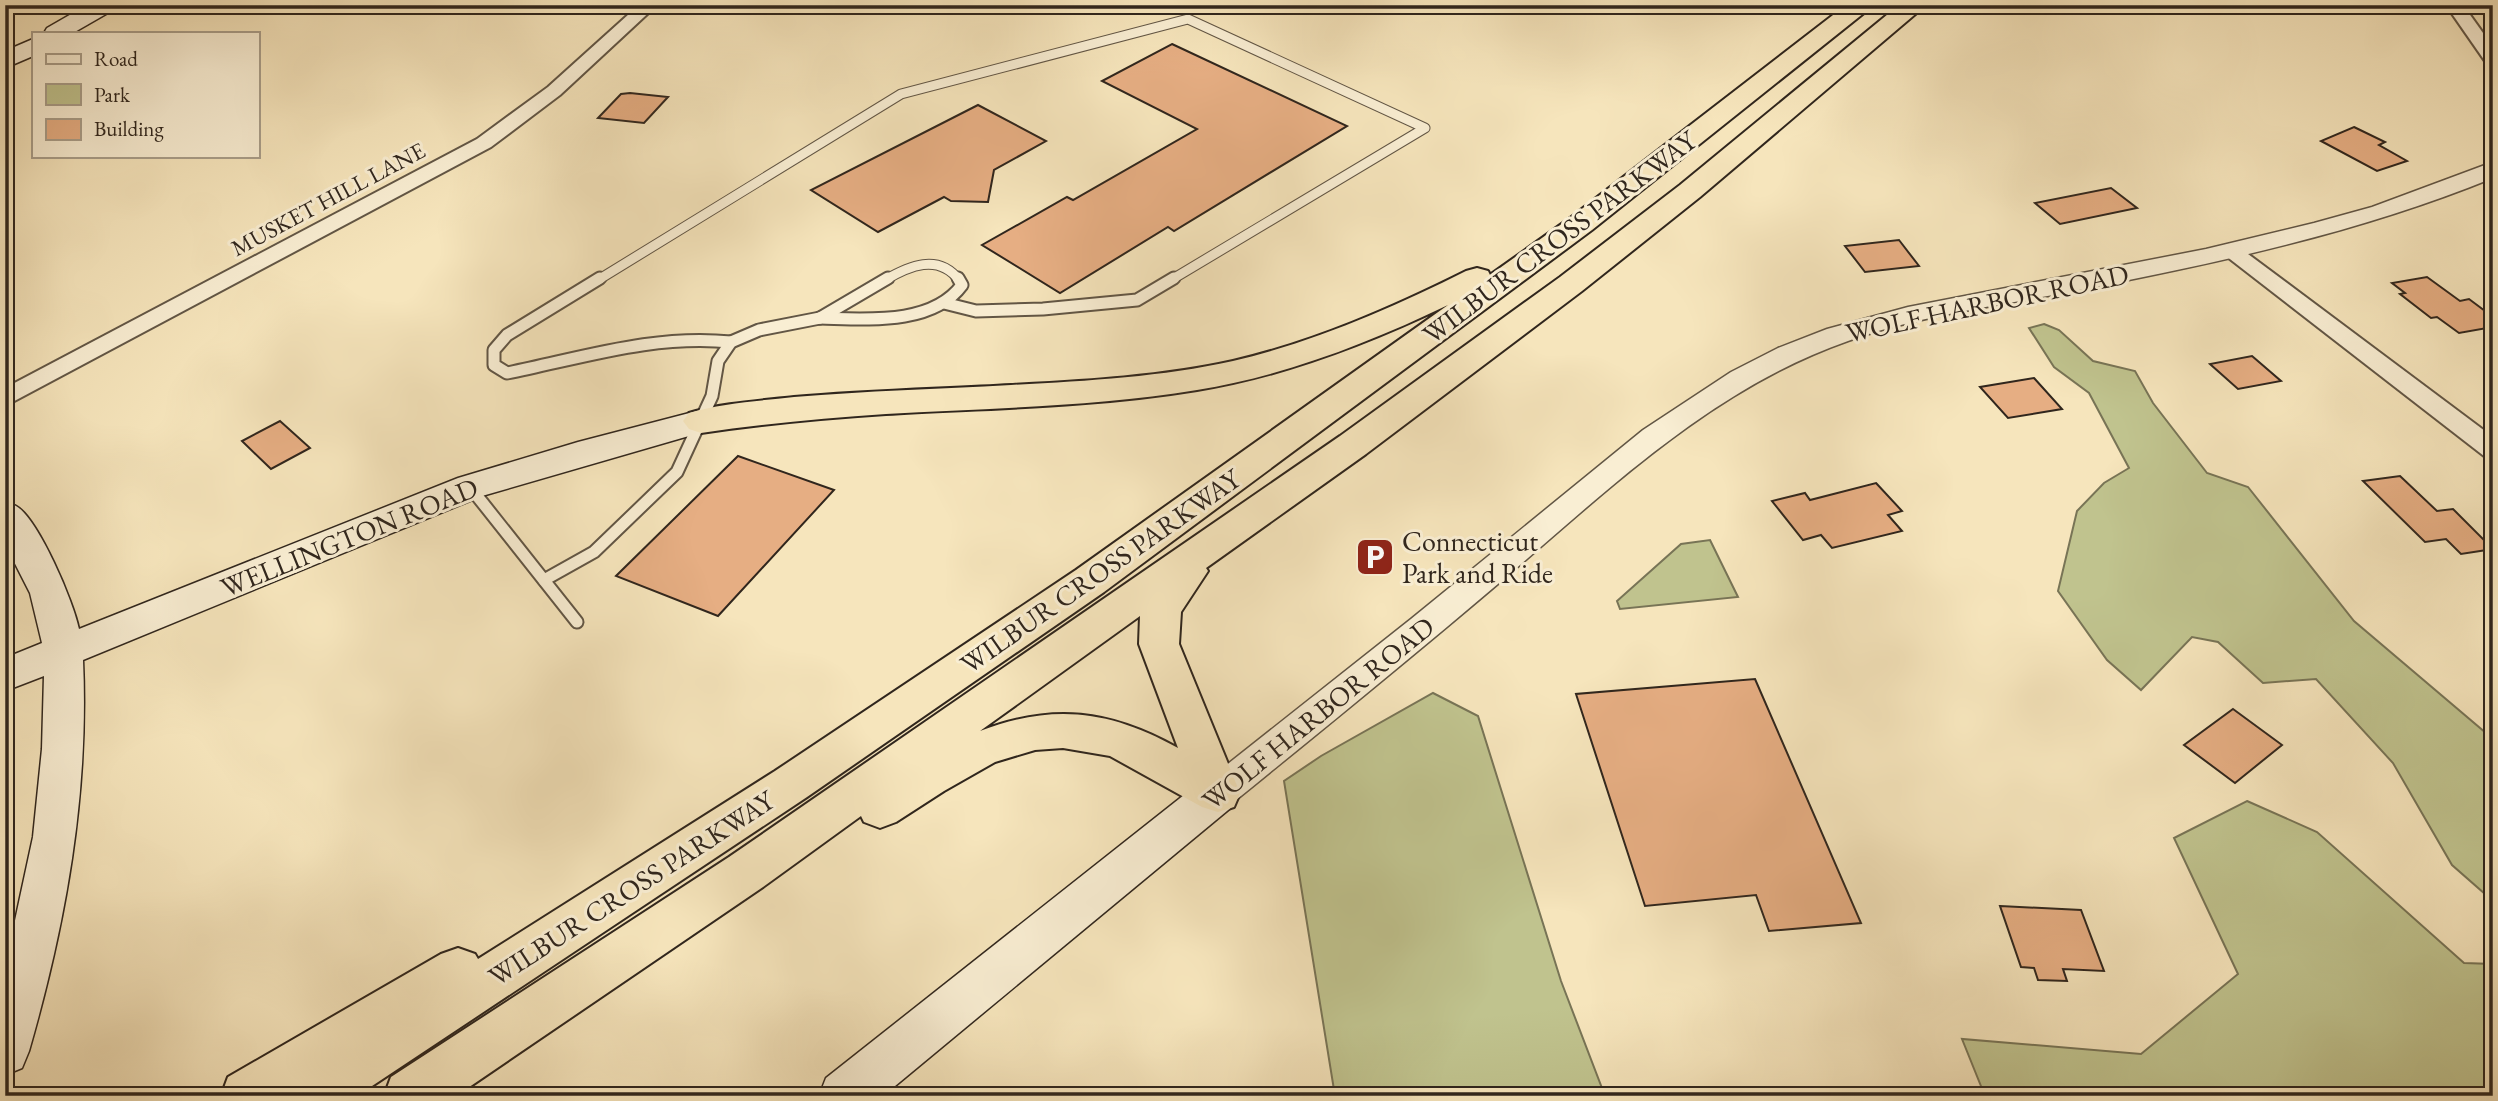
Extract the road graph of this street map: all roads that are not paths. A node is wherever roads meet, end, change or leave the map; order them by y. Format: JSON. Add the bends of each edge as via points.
{"nodes":[{"id":1,"x":105,"y":5,"type":"edge"},
{"id":2,"x":649,"y":5,"type":"edge"},
{"id":3,"x":1862,"y":5,"type":"edge"},
{"id":4,"x":1914,"y":5,"type":"edge"},
{"id":5,"x":2454,"y":5,"type":"edge"},
{"id":6,"x":58,"y":32,"type":"edge"},
{"id":7,"x":32,"y":47,"type":"edge"},
{"id":8,"x":2493,"y":60,"type":"edge"},
{"id":9,"x":5,"y":61,"type":"edge"},
{"id":10,"x":2493,"y":169,"type":"edge"},
{"id":11,"x":1581,"y":224,"type":"junction"},
{"id":12,"x":2233,"y":251,"type":"junction"},
{"id":13,"x":944,"y":303,"type":"junction"},
{"id":14,"x":820,"y":318,"type":"junction"},
{"id":15,"x":731,"y":342,"type":"junction"},
{"id":16,"x":5,"y":398,"type":"edge"},
{"id":17,"x":701,"y":421,"type":"junction"},
{"id":18,"x":2493,"y":450,"type":"edge"},
{"id":19,"x":470,"y":487,"type":"junction"},
{"id":20,"x":5,"y":516,"type":"edge"},
{"id":21,"x":1204,"y":551,"type":"junction"},
{"id":22,"x":544,"y":580,"type":"junction"},
{"id":23,"x":577,"y":622,"type":"dead end"},
{"id":24,"x":63,"y":651,"type":"junction"},
{"id":25,"x":5,"y":675,"type":"edge"},
{"id":26,"x":900,"y":711,"type":"junction"},
{"id":27,"x":1218,"y":793,"type":"junction"},
{"id":28,"x":746,"y":872,"type":"junction"},
{"id":29,"x":5,"y":1051,"type":"edge"},
{"id":30,"x":247,"y":1096,"type":"edge"},
{"id":31,"x":310,"y":1096,"type":"edge"},
{"id":32,"x":410,"y":1096,"type":"edge"},
{"id":33,"x":844,"y":1096,"type":"edge"}],
"edges":[{"from":1,"to":6,"type":"main road"},
{"from":2,"to":16,"type":"street","name":"MUSKET HILL LANE","via":[[554,91],[484,143]]},
{"from":3,"to":11,"type":"highway","name":"WILBUR CROSS PARKWAY"},
{"from":4,"to":21,"type":"highway","name":"WILBUR CROSS PARKWAY","via":[[1571,284]]},
{"from":5,"to":8,"type":"street"},
{"from":7,"to":9,"type":"main road"},
{"from":10,"to":12,"type":"street","name":"WOLF HARBOR ROAD","via":[[2389,211]]},
{"from":11,"to":17,"type":"highway","via":[[1455,290],[1312,347],[1234,371],[1168,383]]},
{"from":11,"to":26,"type":"highway","name":"WILBUR CROSS PARKWAY","via":[[1121,559]]},
{"from":12,"to":18,"type":"street"},
{"from":12,"to":27,"type":"street","name":"WOLF HARBOR ROAD","via":[[1915,314],[1836,335],[1777,361],[1690,412],[1618,465]]},
{"from":13,"to":14,"type":"lane","via":[[912,314],[864,320]]},
{"from":13,"to":14,"type":"lane","via":[[959,294],[958,275],[936,264],[920,263]]},
{"from":13,"to":15,"type":"lane","via":[[976,311],[1137,300],[1425,128],[1188,19],[901,94],[507,335],[494,350],[494,365],[507,373],[684,340]]},
{"from":14,"to":15,"type":"lane","via":[[759,330]]},
{"from":15,"to":17,"type":"lane","via":[[718,361],[712,396]]},
{"from":17,"to":19,"type":"main road","name":"WELLINGTON ROAD"},
{"from":17,"to":22,"type":"lane","via":[[677,472],[594,552]]},
{"from":19,"to":22,"type":"lane"},
{"from":19,"to":24,"type":"main road","name":"WELLINGTON ROAD"},
{"from":20,"to":24,"type":"main road","via":[[30,553],[58,619]]},
{"from":21,"to":27,"type":"highway","via":[[1170,594],[1157,626],[1164,661]]},
{"from":21,"to":28,"type":"highway","name":"WILBUR CROSS PARKWAY"},
{"from":22,"to":23,"type":"lane"},
{"from":24,"to":25,"type":"main road","name":"WELLINGTON ROAD"},
{"from":24,"to":29,"type":"main road","via":[[64,726],[57,827],[41,923]]},
{"from":26,"to":30,"type":"highway"},
{"from":26,"to":31,"type":"highway","name":"WILBUR CROSS PARKWAY"},
{"from":27,"to":28,"type":"highway","via":[[1119,741],[1072,730],[1030,734],[958,761],[847,829]]},
{"from":27,"to":33,"type":"main road","name":"WOLF HARBOR ROAD"},
{"from":28,"to":32,"type":"highway","name":"WILBUR CROSS PARKWAY"}]}
